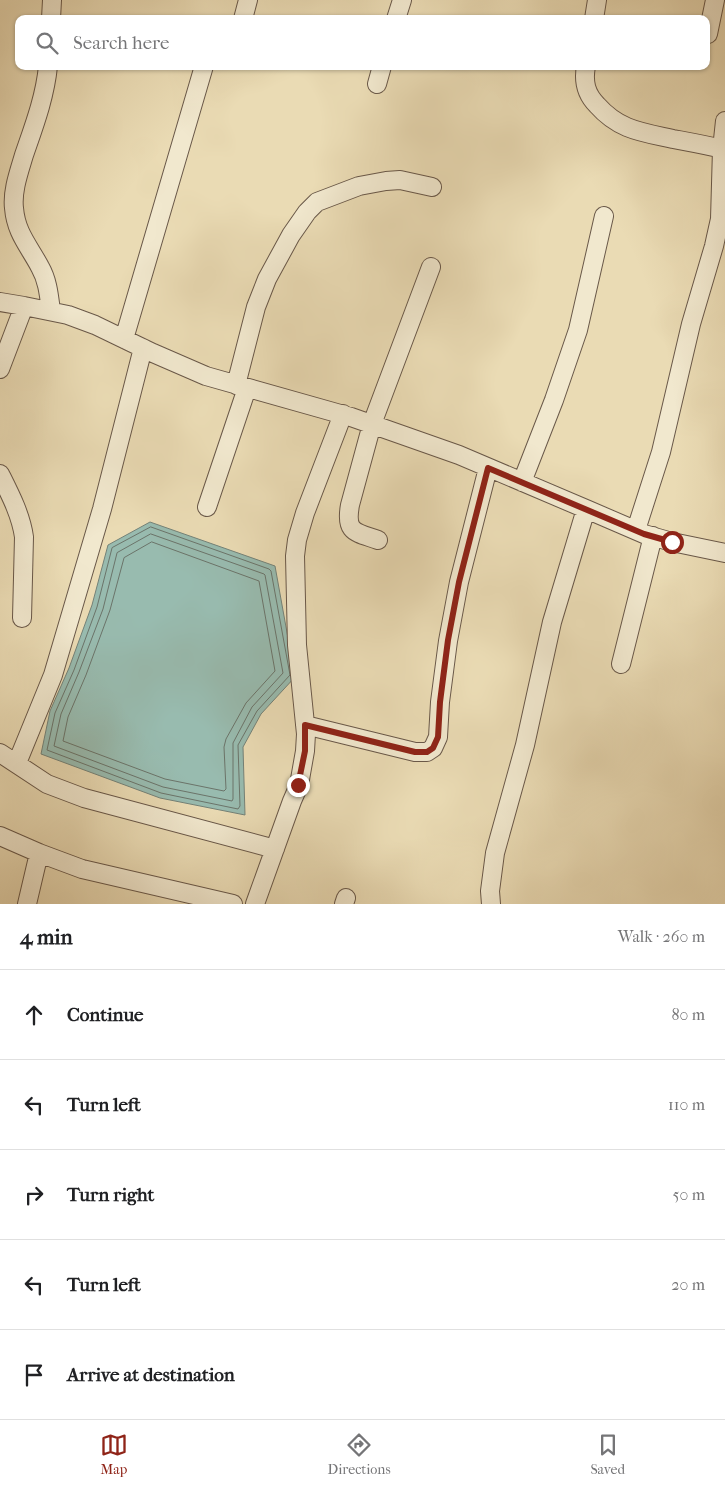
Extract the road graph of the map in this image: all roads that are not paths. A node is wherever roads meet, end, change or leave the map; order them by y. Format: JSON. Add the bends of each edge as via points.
{"nodes":[{"id":1,"x":52,"y":0,"type":"edge"},
{"id":2,"x":248,"y":0,"type":"edge"},
{"id":3,"x":402,"y":0,"type":"edge"},
{"id":4,"x":597,"y":0,"type":"edge"},
{"id":5,"x":715,"y":0,"type":"edge"},
{"id":6,"x":51,"y":15,"type":"edge"},
{"id":7,"x":244,"y":15,"type":"edge"},
{"id":8,"x":397,"y":15,"type":"edge"},
{"id":9,"x":595,"y":15,"type":"edge"},
{"id":10,"x":710,"y":24,"type":"edge"},
{"id":11,"x":48,"y":70,"type":"edge"},
{"id":12,"x":203,"y":70,"type":"edge"},
{"id":13,"x":381,"y":70,"type":"edge"},
{"id":14,"x":586,"y":70,"type":"edge"},
{"id":15,"x":376,"y":84,"type":"dead end"},
{"id":16,"x":725,"y":121,"type":"edge"},
{"id":17,"x":722,"y":149,"type":"junction"},
{"id":18,"x":432,"y":187,"type":"dead end"},
{"id":19,"x":604,"y":216,"type":"dead end"},
{"id":20,"x":431,"y":267,"type":"dead end"},
{"id":21,"x":0,"y":302,"type":"edge"},
{"id":22,"x":24,"y":306,"type":"junction"},
{"id":23,"x":51,"y":312,"type":"junction"},
{"id":24,"x":124,"y":339,"type":"junction"},
{"id":25,"x":143,"y":348,"type":"junction"},
{"id":26,"x":0,"y":369,"type":"edge"},
{"id":27,"x":241,"y":386,"type":"junction"},
{"id":28,"x":343,"y":414,"type":"junction"},
{"id":29,"x":372,"y":424,"type":"junction"},
{"id":30,"x":488,"y":468,"type":"junction"},
{"id":31,"x":0,"y":474,"type":"edge"},
{"id":32,"x":522,"y":482,"type":"junction"},
{"id":33,"x":207,"y":507,"type":"dead end"},
{"id":34,"x":586,"y":509,"type":"junction"},
{"id":35,"x":636,"y":530,"type":"junction"},
{"id":36,"x":653,"y":536,"type":"junction"},
{"id":37,"x":378,"y":540,"type":"dead end"},
{"id":38,"x":725,"y":553,"type":"edge"},
{"id":39,"x":22,"y":618,"type":"dead end"},
{"id":40,"x":621,"y":664,"type":"dead end"},
{"id":41,"x":305,"y":725,"type":"junction"},
{"id":42,"x":0,"y":753,"type":"edge"},
{"id":43,"x":17,"y":763,"type":"junction"},
{"id":44,"x":0,"y":836,"type":"edge"},
{"id":45,"x":275,"y":849,"type":"junction"},
{"id":46,"x":38,"y":853,"type":"junction"},
{"id":47,"x":27,"y":904,"type":"edge"},
{"id":48,"x":232,"y":904,"type":"edge"},
{"id":49,"x":256,"y":904,"type":"edge"},
{"id":50,"x":491,"y":904,"type":"edge"}],
"edges":[{"from":1,"to":6,"type":"street"},
{"from":2,"to":7,"type":"street"},
{"from":3,"to":8,"type":"street"},
{"from":4,"to":9,"type":"street"},
{"from":5,"to":10,"type":"street"},
{"from":11,"to":23,"type":"street","via":[[46,90],[16,183],[13,206],[16,224],[47,283]]},
{"from":12,"to":24,"type":"street"},
{"from":13,"to":15,"type":"street"},
{"from":14,"to":17,"type":"street","via":[[587,93],[615,122],[648,134]]},
{"from":16,"to":17,"type":"street"},
{"from":17,"to":35,"type":"street","via":[[720,219],[714,246],[691,324],[661,452]]},
{"from":18,"to":27,"type":"street","via":[[400,180],[359,186],[318,202],[307,212],[291,235],[261,293]]},
{"from":19,"to":32,"type":"street","via":[[578,330]]},
{"from":20,"to":29,"type":"street"},
{"from":21,"to":22,"type":"street"},
{"from":22,"to":23,"type":"street"},
{"from":22,"to":26,"type":"street"},
{"from":23,"to":24,"type":"street","via":[[68,315]]},
{"from":24,"to":25,"type":"street"},
{"from":25,"to":27,"type":"street","via":[[206,376]]},
{"from":25,"to":43,"type":"street","via":[[102,509],[53,675]]},
{"from":27,"to":28,"type":"street"},
{"from":27,"to":33,"type":"street"},
{"from":28,"to":29,"type":"street"},
{"from":28,"to":41,"type":"street","via":[[305,513],[295,556],[297,645]]},
{"from":29,"to":30,"type":"street"},
{"from":29,"to":37,"type":"street","via":[[348,517],[350,528]]},
{"from":30,"to":32,"type":"street"},
{"from":30,"to":41,"type":"street","via":[[459,582],[441,693],[438,737],[433,748],[427,752],[415,752]]},
{"from":31,"to":39,"type":"street","via":[[22,524],[24,537]]},
{"from":32,"to":34,"type":"street"},
{"from":34,"to":35,"type":"street"},
{"from":34,"to":50,"type":"street","via":[[552,622],[525,745],[495,853]]},
{"from":35,"to":36,"type":"street"},
{"from":36,"to":38,"type":"street"},
{"from":36,"to":40,"type":"street"},
{"from":41,"to":45,"type":"street","via":[[305,751],[298,785]]},
{"from":42,"to":43,"type":"street"},
{"from":43,"to":45,"type":"street","via":[[47,784],[76,795]]},
{"from":44,"to":46,"type":"street"},
{"from":45,"to":49,"type":"street"},
{"from":46,"to":47,"type":"street"},
{"from":46,"to":48,"type":"street","via":[[82,869]]}]}
